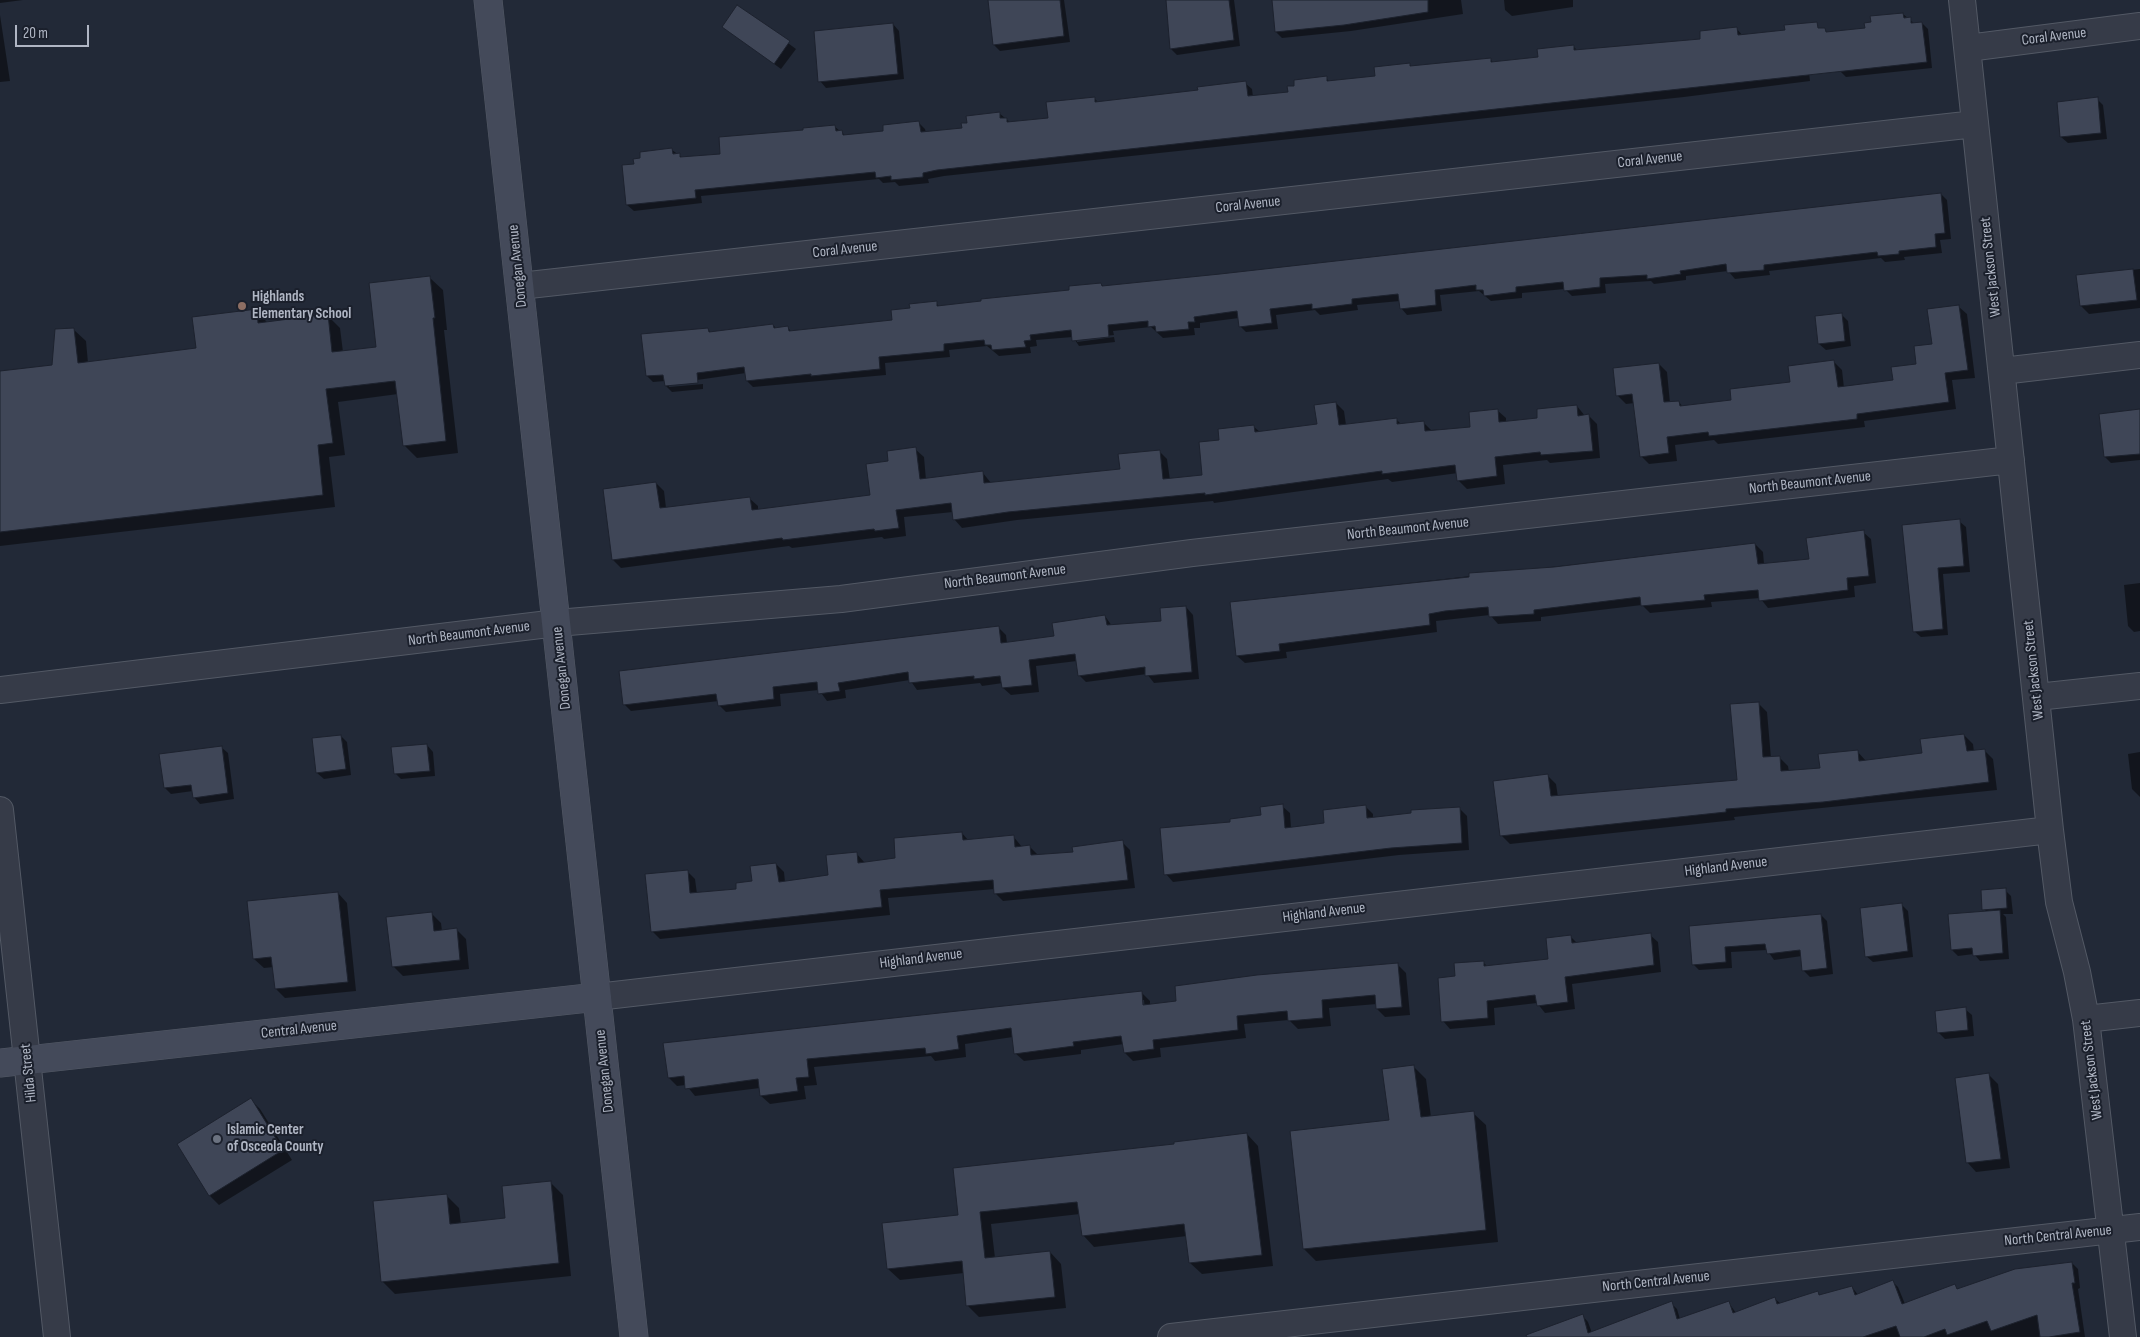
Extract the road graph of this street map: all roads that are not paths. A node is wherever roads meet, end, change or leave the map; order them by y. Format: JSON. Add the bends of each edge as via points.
{"nodes":[{"id":1,"x":488,"y":0,"type":"edge"},
{"id":2,"x":1962,"y":0,"type":"edge"},
{"id":3,"x":2140,"y":26,"type":"edge"},
{"id":4,"x":1968,"y":48,"type":"junction"},
{"id":5,"x":1975,"y":124,"type":"junction"},
{"id":6,"x":520,"y":286,"type":"junction"},
{"id":7,"x":2140,"y":355,"type":"edge"},
{"id":8,"x":2002,"y":371,"type":"junction"},
{"id":9,"x":2010,"y":460,"type":"junction"},
{"id":10,"x":557,"y":623,"type":"junction"},
{"id":11,"x":2140,"y":686,"type":"edge"},
{"id":12,"x":0,"y":690,"type":"edge"},
{"id":13,"x":2037,"y":697,"type":"junction"},
{"id":14,"x":0,"y":810,"type":"edge"},
{"id":15,"x":2050,"y":830,"type":"junction"},
{"id":16,"x":597,"y":997,"type":"junction"},
{"id":17,"x":2140,"y":1013,"type":"edge"},
{"id":18,"x":2086,"y":1019,"type":"junction"},
{"id":19,"x":28,"y":1061,"type":"junction"},
{"id":20,"x":0,"y":1064,"type":"edge"},
{"id":21,"x":2140,"y":1227,"type":"edge"},
{"id":22,"x":2110,"y":1230,"type":"junction"},
{"id":23,"x":57,"y":1337,"type":"edge"},
{"id":24,"x":634,"y":1337,"type":"edge"},
{"id":25,"x":1171,"y":1337,"type":"edge"},
{"id":26,"x":2123,"y":1337,"type":"edge"}],
"edges":[{"from":1,"to":6,"type":"street","name":"Donegan Avenue"},
{"from":2,"to":4,"type":"street","name":"West Jackson Street"},
{"from":3,"to":4,"type":"street","name":"Coral Avenue"},
{"from":4,"to":5,"type":"street","name":"West Jackson Street"},
{"from":5,"to":6,"type":"street","name":"Coral Avenue"},
{"from":5,"to":8,"type":"street","name":"West Jackson Street"},
{"from":6,"to":10,"type":"street","name":"Donegan Avenue"},
{"from":7,"to":8,"type":"street"},
{"from":8,"to":9,"type":"street","name":"West Jackson Street"},
{"from":9,"to":10,"type":"street","name":"North Beaumont Avenue","via":[[1192,553],[839,599]]},
{"from":9,"to":13,"type":"street","name":"West Jackson Street"},
{"from":10,"to":12,"type":"street","name":"North Beaumont Avenue"},
{"from":10,"to":16,"type":"street","name":"Donegan Avenue"},
{"from":11,"to":13,"type":"street"},
{"from":13,"to":15,"type":"street","name":"West Jackson Street"},
{"from":14,"to":19,"type":"street","name":"Hilda Street"},
{"from":15,"to":16,"type":"street","name":"Highland Avenue"},
{"from":15,"to":18,"type":"street","name":"West Jackson Street","via":[[2059,902],[2078,972]]},
{"from":16,"to":19,"type":"street","name":"Central Avenue"},
{"from":16,"to":24,"type":"street","name":"Donegan Avenue"},
{"from":17,"to":18,"type":"street"},
{"from":18,"to":22,"type":"street","name":"West Jackson Street"},
{"from":19,"to":20,"type":"street","name":"Central Avenue"},
{"from":19,"to":23,"type":"street","name":"Hilda Street"},
{"from":21,"to":22,"type":"street","name":"North Central Avenue"},
{"from":22,"to":25,"type":"street","name":"North Central Avenue"},
{"from":22,"to":26,"type":"street","name":"West Jackson Street"}]}
